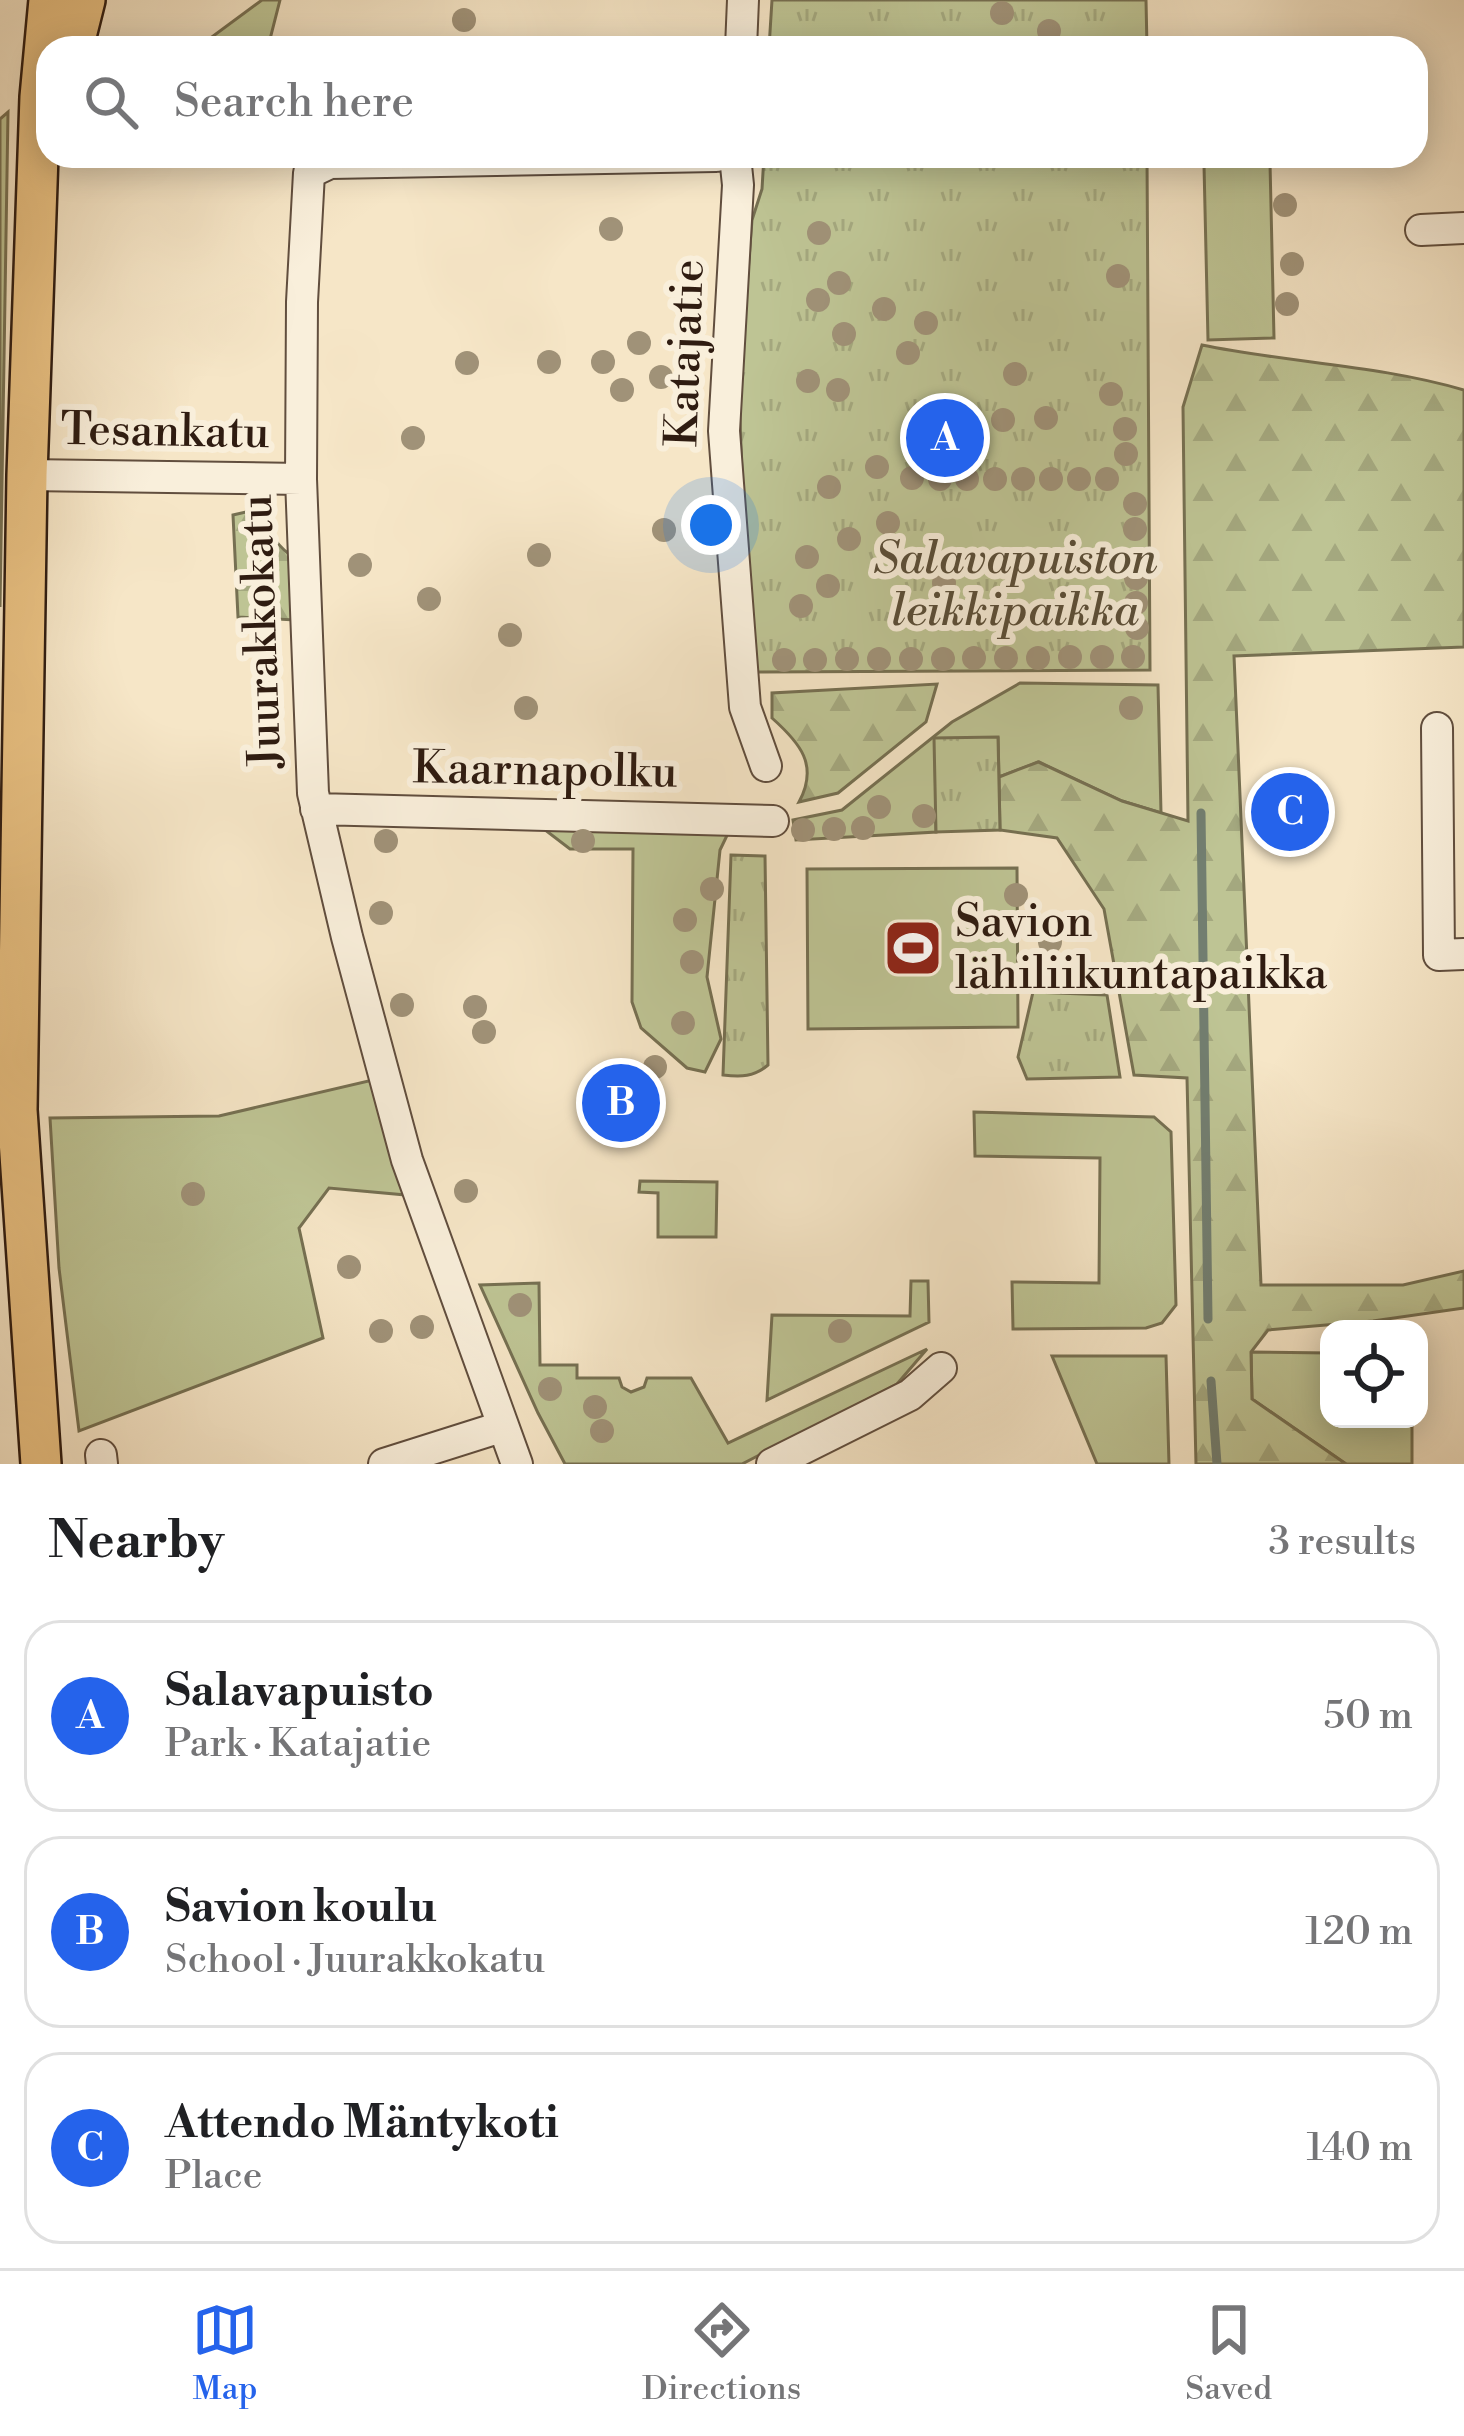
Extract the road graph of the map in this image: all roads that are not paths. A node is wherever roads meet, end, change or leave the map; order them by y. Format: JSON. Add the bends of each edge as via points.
{"nodes":[{"id":1,"x":49,"y":0,"type":"edge"},
{"id":2,"x":85,"y":0,"type":"edge"},
{"id":3,"x":743,"y":0,"type":"edge"},
{"id":4,"x":46,"y":36,"type":"edge"},
{"id":5,"x":76,"y":36,"type":"edge"},
{"id":6,"x":742,"y":36,"type":"edge"},
{"id":7,"x":43,"y":168,"type":"edge"},
{"id":8,"x":320,"y":168,"type":"edge"},
{"id":9,"x":735,"y":168,"type":"edge"},
{"id":10,"x":1464,"y":228,"type":"edge"},
{"id":11,"x":1421,"y":230,"type":"dead end"},
{"id":12,"x":27,"y":475,"type":"junction"},
{"id":13,"x":302,"y":479,"type":"junction"},
{"id":14,"x":1436,"y":728,"type":"dead end"},
{"id":15,"x":766,"y":766,"type":"dead end"},
{"id":16,"x":316,"y":809,"type":"junction"},
{"id":17,"x":773,"y":821,"type":"dead end"},
{"id":18,"x":1464,"y":954,"type":"edge"},
{"id":19,"x":940,"y":1368,"type":"dead end"},
{"id":20,"x":501,"y":1427,"type":"junction"},
{"id":21,"x":41,"y":1464,"type":"edge"},
{"id":22,"x":384,"y":1464,"type":"edge"},
{"id":23,"x":517,"y":1464,"type":"edge"},
{"id":24,"x":772,"y":1464,"type":"edge"}],
"edges":[{"from":1,"to":4,"type":"main road"},
{"from":2,"to":5,"type":"main road"},
{"from":3,"to":6,"type":"street"},
{"from":7,"to":12,"type":"main road"},
{"from":8,"to":13,"type":"street","name":"Juurakkokatu","via":[[309,173]]},
{"from":9,"to":15,"type":"street","name":"Katajatie","via":[[724,431],[745,707]]},
{"from":10,"to":11,"type":"street"},
{"from":12,"to":13,"type":"street","name":"Tesankatu"},
{"from":12,"to":21,"type":"main road","via":[[17,1110]]},
{"from":13,"to":16,"type":"street","name":"Juurakkokatu"},
{"from":14,"to":18,"type":"street","via":[[1439,955]]},
{"from":16,"to":17,"type":"street","name":"Kaarnapolku"},
{"from":16,"to":20,"type":"street","name":"Juurakkokatu","via":[[407,1160]]},
{"from":19,"to":24,"type":"street","via":[[910,1395]]},
{"from":20,"to":22,"type":"street"},
{"from":20,"to":23,"type":"street","name":"Juurakkokatu"}]}
